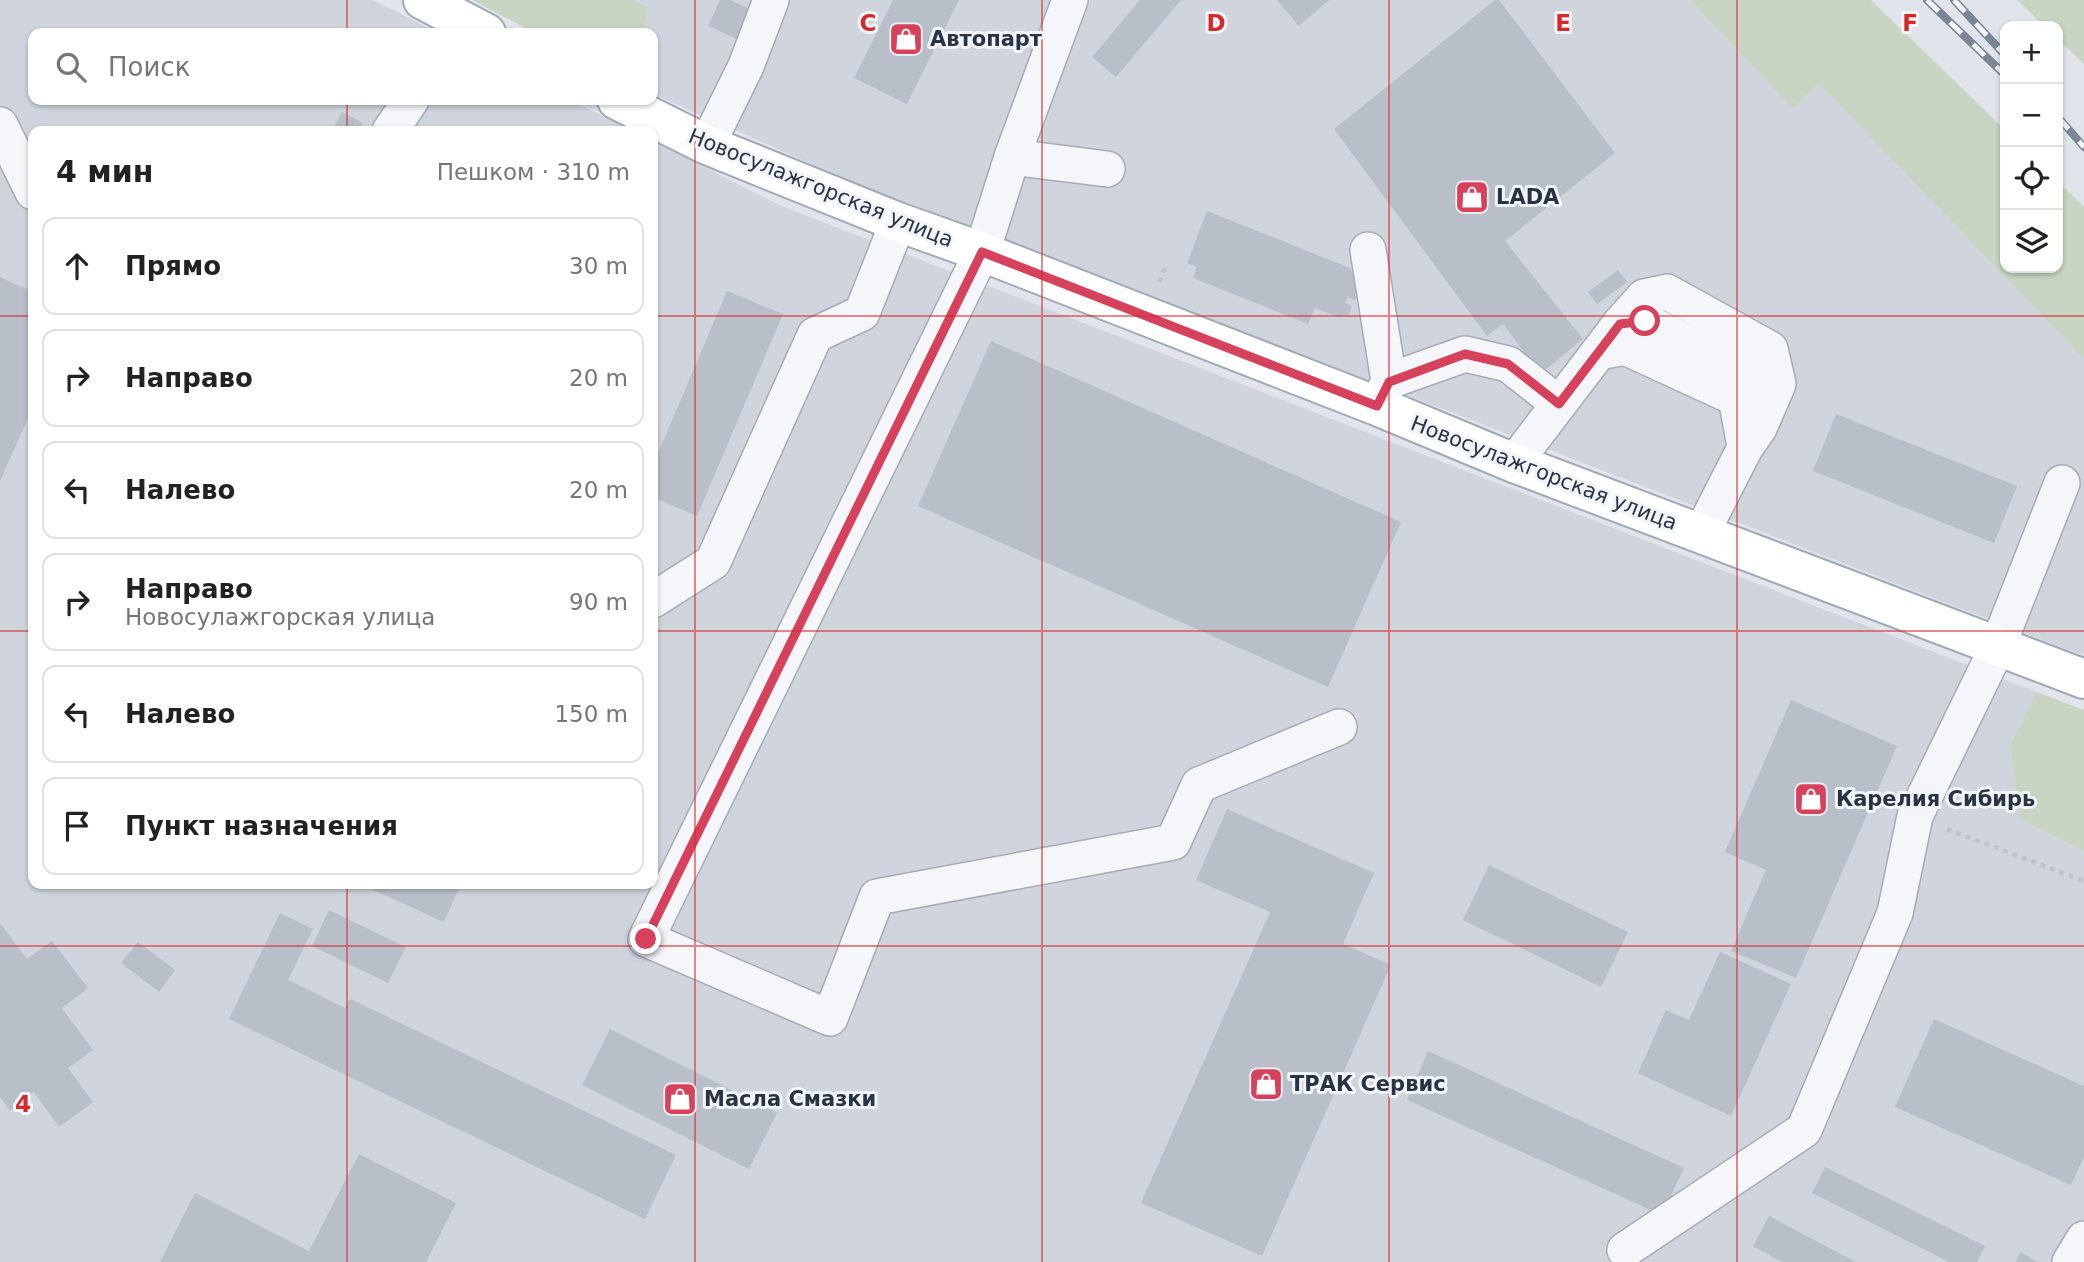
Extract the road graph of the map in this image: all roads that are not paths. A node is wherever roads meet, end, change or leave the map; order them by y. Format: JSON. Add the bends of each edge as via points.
{"nodes":[{"id":1,"x":423,"y":0,"type":"edge"},
{"id":2,"x":771,"y":0,"type":"edge"},
{"id":3,"x":1070,"y":0,"type":"edge"},
{"id":4,"x":467,"y":28,"type":"edge"},
{"id":5,"x":408,"y":105,"type":"edge"},
{"id":6,"x":627,"y":105,"type":"edge"},
{"id":7,"x":0,"y":125,"type":"edge"},
{"id":8,"x":393,"y":126,"type":"edge"},
{"id":9,"x":707,"y":145,"type":"junction"},
{"id":10,"x":1012,"y":157,"type":"junction"},
{"id":11,"x":1107,"y":169,"type":"dead end"},
{"id":12,"x":28,"y":182,"type":"edge"},
{"id":13,"x":898,"y":222,"type":"junction"},
{"id":14,"x":1368,"y":250,"type":"dead end"},
{"id":15,"x":982,"y":252,"type":"junction"},
{"id":16,"x":1599,"y":352,"type":"junction"},
{"id":17,"x":1383,"y":394,"type":"junction"},
{"id":18,"x":1559,"y":404,"type":"junction"},
{"id":19,"x":1752,"y":438,"type":"junction"},
{"id":20,"x":1514,"y":463,"type":"junction"},
{"id":21,"x":2062,"y":483,"type":"dead end"},
{"id":22,"x":1701,"y":534,"type":"junction"},
{"id":23,"x":658,"y":597,"type":"edge"},
{"id":24,"x":1997,"y":648,"type":"junction"},
{"id":25,"x":2084,"y":679,"type":"edge"},
{"id":26,"x":1339,"y":727,"type":"dead end"},
{"id":27,"x":2084,"y":1240,"type":"edge"},
{"id":28,"x":1625,"y":1250,"type":"dead end"},
{"id":29,"x":2070,"y":1262,"type":"edge"}],
"edges":[{"from":1,"to":4,"type":"main road"},
{"from":2,"to":9,"type":"lane","via":[[746,66]]},
{"from":3,"to":10,"type":"lane"},
{"from":5,"to":8,"type":"lane"},
{"from":6,"to":9,"type":"main road","name":"Новосулажгорская улица"},
{"from":7,"to":12,"type":"lane"},
{"from":9,"to":13,"type":"main road","name":"Новосулажгорская улица"},
{"from":10,"to":11,"type":"lane"},
{"from":10,"to":15,"type":"lane"},
{"from":13,"to":15,"type":"main road","name":"Новосулажгорская улица"},
{"from":13,"to":23,"type":"lane","via":[[862,313],[815,335],[713,562]]},
{"from":14,"to":17,"type":"lane"},
{"from":15,"to":17,"type":"main road","name":"Новосулажгорская улица"},
{"from":15,"to":26,"type":"lane","via":[[646,939],[830,1018],[877,897],[1173,842],[1199,785]]},
{"from":16,"to":18,"type":"lane"},
{"from":16,"to":19,"type":"lane","via":[[1625,347],[1736,398]]},
{"from":16,"to":19,"type":"lane","via":[[1644,297],[1667,292],[1770,349],[1779,384]]},
{"from":17,"to":18,"type":"lane","via":[[1465,354],[1508,364]]},
{"from":17,"to":20,"type":"main road","name":"Новосулажгорская улица"},
{"from":18,"to":20,"type":"lane"},
{"from":19,"to":22,"type":"lane"},
{"from":20,"to":22,"type":"main road","name":"Новосулажгорская улица"},
{"from":21,"to":24,"type":"lane"},
{"from":22,"to":24,"type":"main road","name":"Новосулажгорская улица"},
{"from":24,"to":25,"type":"main road","name":"Новосулажгорская улица"},
{"from":24,"to":28,"type":"lane","via":[[1915,816],[1895,913],[1804,1130]]},
{"from":27,"to":29,"type":"lane"}]}
